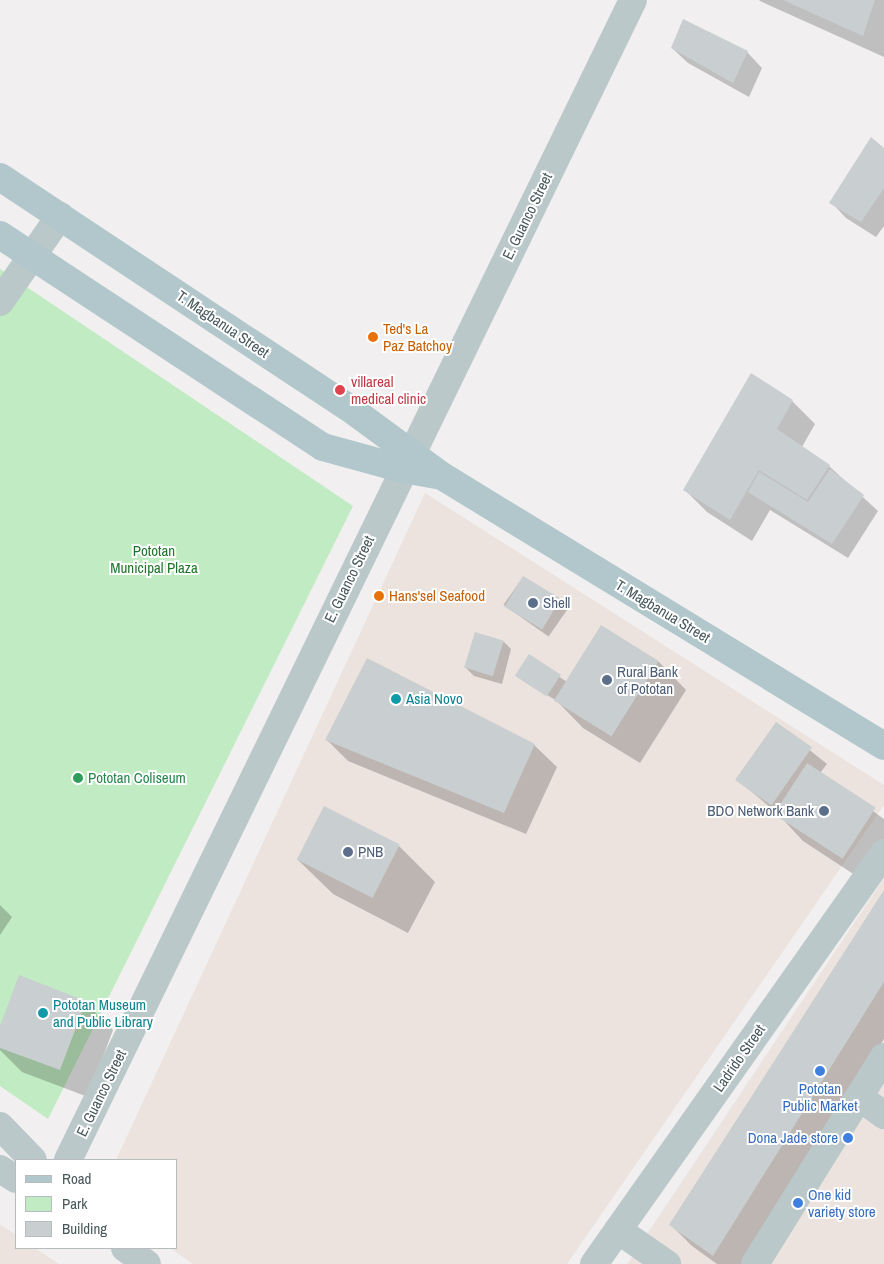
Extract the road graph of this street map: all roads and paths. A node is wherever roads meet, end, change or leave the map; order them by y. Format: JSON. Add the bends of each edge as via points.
{"nodes":[{"id":1,"x":633,"y":0,"type":"edge"},
{"id":2,"x":0,"y":176,"type":"edge"},
{"id":3,"x":60,"y":216,"type":"junction"},
{"id":4,"x":0,"y":235,"type":"edge"},
{"id":5,"x":32,"y":256,"type":"junction"},
{"id":6,"x":0,"y":302,"type":"edge"},
{"id":7,"x":407,"y":461,"type":"junction"},
{"id":8,"x":884,"y":746,"type":"edge"},
{"id":9,"x":884,"y":853,"type":"edge"},
{"id":10,"x":884,"y":1057,"type":"edge"},
{"id":11,"x":859,"y":1097,"type":"junction"},
{"id":12,"x":884,"y":1114,"type":"edge"},
{"id":13,"x":0,"y":1126,"type":"edge"},
{"id":14,"x":31,"y":1159,"type":"edge"},
{"id":15,"x":68,"y":1159,"type":"edge"},
{"id":16,"x":0,"y":1169,"type":"edge"},
{"id":17,"x":15,"y":1178,"type":"edge"},
{"id":18,"x":618,"y":1230,"type":"junction"},
{"id":19,"x":126,"y":1249,"type":"edge"},
{"id":20,"x":147,"y":1264,"type":"edge"},
{"id":21,"x":594,"y":1264,"type":"edge"},
{"id":22,"x":667,"y":1264,"type":"edge"},
{"id":23,"x":755,"y":1264,"type":"edge"}],
"edges":[{"from":1,"to":7,"type":"street","name":"E. Guanco Street"},
{"from":2,"to":3,"type":"main road","name":"T. Magbanua Street"},
{"from":3,"to":5,"type":"street"},
{"from":3,"to":7,"type":"main road","name":"T. Magbanua Street","via":[[348,407]]},
{"from":4,"to":5,"type":"main road","name":"T. Magbanua Street"},
{"from":5,"to":6,"type":"street"},
{"from":5,"to":7,"type":"main road","name":"T. Magbanua Street","via":[[323,447]]},
{"from":7,"to":8,"type":"main road","name":"T. Magbanua Street","via":[[442,476]]},
{"from":7,"to":15,"type":"street","name":"E. Guanco Street"},
{"from":9,"to":18,"type":"street","name":"Ladrido Street"},
{"from":10,"to":11,"type":"street"},
{"from":11,"to":12,"type":"street"},
{"from":11,"to":23,"type":"street"},
{"from":13,"to":14,"type":"street"},
{"from":16,"to":17,"type":"street"},
{"from":18,"to":21,"type":"street","name":"Ladrido Street"},
{"from":18,"to":22,"type":"street"},
{"from":19,"to":20,"type":"street"}]}
